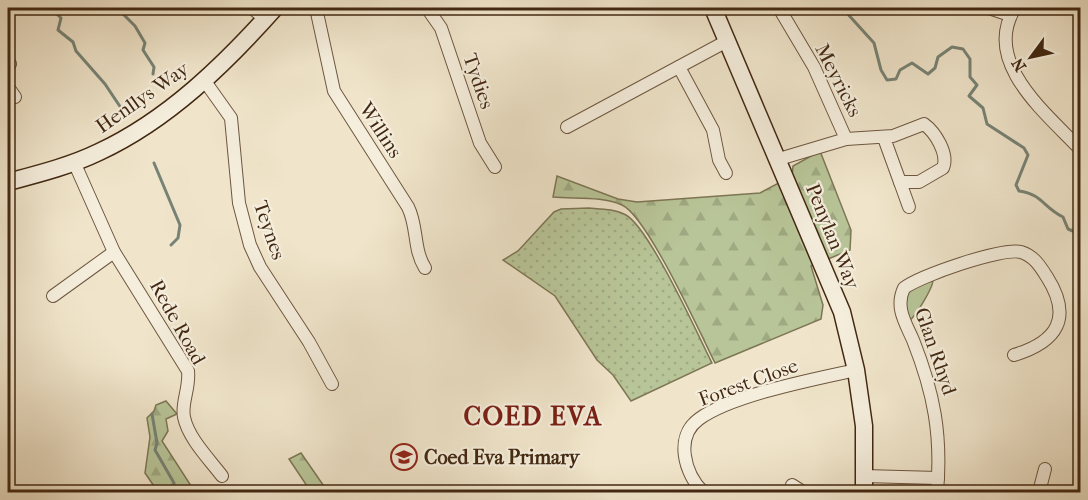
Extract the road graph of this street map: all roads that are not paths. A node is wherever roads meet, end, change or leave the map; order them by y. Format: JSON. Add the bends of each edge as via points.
{"nodes":[{"id":1,"x":252,"y":8,"type":"edge"},
{"id":2,"x":316,"y":8,"type":"edge"},
{"id":3,"x":427,"y":8,"type":"edge"},
{"id":4,"x":713,"y":8,"type":"edge"},
{"id":5,"x":779,"y":8,"type":"edge"},
{"id":6,"x":917,"y":8,"type":"edge"},
{"id":7,"x":936,"y":8,"type":"edge"},
{"id":8,"x":989,"y":8,"type":"edge"},
{"id":9,"x":1013,"y":11,"type":"edge"},
{"id":10,"x":270,"y":13,"type":"edge"},
{"id":11,"x":727,"y":41,"type":"junction"},
{"id":12,"x":679,"y":67,"type":"junction"},
{"id":13,"x":204,"y":80,"type":"junction"},
{"id":14,"x":567,"y":127,"type":"dead end"},
{"id":15,"x":884,"y":138,"type":"junction"},
{"id":16,"x":846,"y":139,"type":"junction"},
{"id":17,"x":1078,"y":141,"type":"edge"},
{"id":18,"x":779,"y":159,"type":"junction"},
{"id":19,"x":74,"y":162,"type":"junction"},
{"id":20,"x":495,"y":167,"type":"dead end"},
{"id":21,"x":726,"y":172,"type":"dead end"},
{"id":22,"x":8,"y":182,"type":"edge"},
{"id":23,"x":900,"y":182,"type":"junction"},
{"id":24,"x":909,"y":207,"type":"dead end"},
{"id":25,"x":114,"y":252,"type":"junction"},
{"id":26,"x":425,"y":268,"type":"dead end"},
{"id":27,"x":53,"y":296,"type":"dead end"},
{"id":28,"x":1014,"y":355,"type":"dead end"},
{"id":29,"x":856,"y":370,"type":"junction"},
{"id":30,"x":332,"y":384,"type":"dead end"},
{"id":31,"x":1045,"y":469,"type":"dead end"},
{"id":32,"x":222,"y":476,"type":"dead end"},
{"id":33,"x":938,"y":478,"type":"junction"},
{"id":34,"x":812,"y":481,"type":"dead end"},
{"id":35,"x":864,"y":484,"type":"edge"},
{"id":36,"x":792,"y":485,"type":"dead end"},
{"id":37,"x":703,"y":492,"type":"edge"},
{"id":38,"x":804,"y":492,"type":"edge"},
{"id":39,"x":937,"y":492,"type":"edge"},
{"id":40,"x":1039,"y":492,"type":"edge"}],
"edges":[{"from":1,"to":10,"type":"street"},
{"from":2,"to":26,"type":"street","name":"Willins","via":[[334,91],[408,207],[415,222],[418,257]]},
{"from":3,"to":20,"type":"street","name":"Tydies","via":[[441,28],[480,143]]},
{"from":4,"to":11,"type":"street","name":"Penylan Way"},
{"from":5,"to":16,"type":"street","name":"Meyricks","via":[[814,67]]},
{"from":6,"to":7,"type":"street"},
{"from":8,"to":9,"type":"street"},
{"from":9,"to":17,"type":"street","via":[[1007,39],[1017,76],[1039,108]]},
{"from":10,"to":13,"type":"street","name":"Henllys Way"},
{"from":11,"to":12,"type":"street"},
{"from":11,"to":18,"type":"street","name":"Penylan Way"},
{"from":12,"to":14,"type":"street"},
{"from":12,"to":21,"type":"street","via":[[713,130],[719,160]]},
{"from":13,"to":19,"type":"street","name":"Henllys Way","via":[[141,128]]},
{"from":13,"to":30,"type":"street","name":"Teynes","via":[[231,118],[239,203],[250,245]]},
{"from":15,"to":16,"type":"street","name":"Meyricks"},
{"from":15,"to":23,"type":"street"},
{"from":15,"to":23,"type":"street","name":"Meyricks","via":[[924,124],[936,137],[944,157],[943,168],[937,173],[920,182]]},
{"from":16,"to":18,"type":"street","name":"Meyricks"},
{"from":18,"to":29,"type":"street","name":"Penylan Way","via":[[842,312]]},
{"from":19,"to":22,"type":"street","name":"Henllys Way"},
{"from":19,"to":25,"type":"street","name":"Rede Road"},
{"from":23,"to":24,"type":"street"},
{"from":25,"to":27,"type":"street"},
{"from":25,"to":32,"type":"street","name":"Rede Road","via":[[188,371],[190,386],[184,416],[188,428]]},
{"from":28,"to":33,"type":"street","name":"Glan Rhyd","via":[[1045,343],[1059,319],[1054,289],[1030,256],[1003,252],[922,278],[904,288],[899,307],[926,373],[937,417]]},
{"from":29,"to":35,"type":"street","name":"Penylan Way","via":[[864,426]]},
{"from":29,"to":37,"type":"street","name":"Forest Close","via":[[762,394],[699,419],[687,434],[684,455],[693,480]]},
{"from":31,"to":40,"type":"street"},
{"from":33,"to":35,"type":"street"},
{"from":33,"to":39,"type":"street","name":"Glan Rhyd"},
{"from":34,"to":38,"type":"street"},
{"from":36,"to":38,"type":"street"}]}
